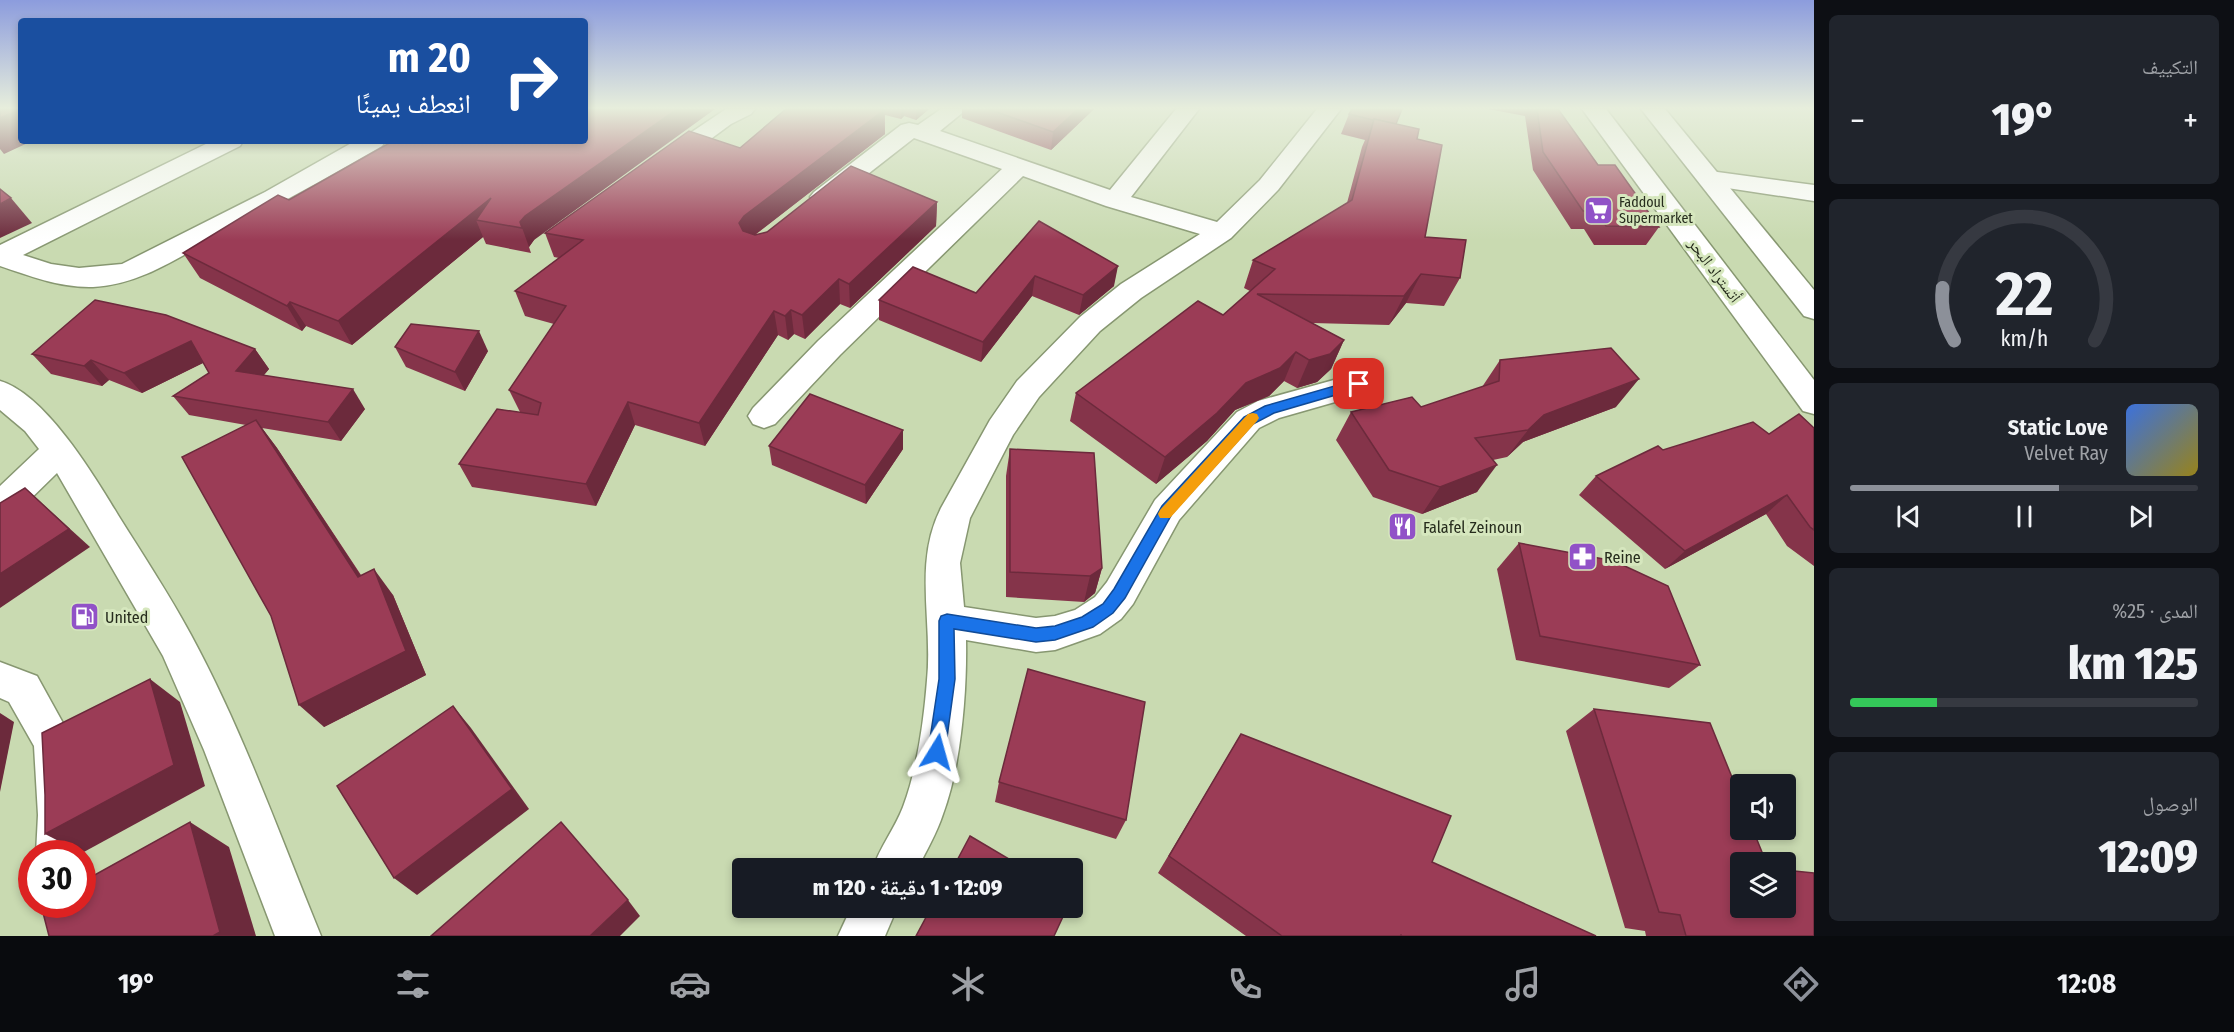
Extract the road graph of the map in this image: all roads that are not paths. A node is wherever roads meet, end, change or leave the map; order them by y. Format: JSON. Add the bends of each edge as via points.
{"nodes":[{"id":1,"x":208,"y":153,"type":"edge"},
{"id":2,"x":352,"y":153,"type":"edge"},
{"id":3,"x":677,"y":153,"type":"edge"},
{"id":4,"x":877,"y":153,"type":"edge"},
{"id":5,"x":976,"y":153,"type":"edge"},
{"id":6,"x":1153,"y":153,"type":"edge"},
{"id":7,"x":1295,"y":153,"type":"edge"},
{"id":8,"x":1627,"y":153,"type":"edge"},
{"id":9,"x":1689,"y":153,"type":"edge"},
{"id":10,"x":1018,"y":167,"type":"junction"},
{"id":11,"x":648,"y":174,"type":"edge"},
{"id":12,"x":1710,"y":178,"type":"junction"},
{"id":13,"x":1814,"y":193,"type":"edge"},
{"id":14,"x":1115,"y":200,"type":"junction"},
{"id":15,"x":806,"y":211,"type":"edge"},
{"id":16,"x":1222,"y":232,"type":"junction"},
{"id":17,"x":0,"y":256,"type":"edge"},
{"id":18,"x":1814,"y":309,"type":"edge"},
{"id":19,"x":1359,"y":384,"type":"dead end"},
{"id":20,"x":0,"y":392,"type":"edge"},
{"id":21,"x":1814,"y":404,"type":"edge"},
{"id":22,"x":764,"y":416,"type":"dead end"},
{"id":23,"x":58,"y":451,"type":"junction"},
{"id":24,"x":0,"y":507,"type":"edge"},
{"id":25,"x":947,"y":621,"type":"junction"},
{"id":26,"x":0,"y":680,"type":"edge"},
{"id":27,"x":58,"y":840,"type":"edge"},
{"id":28,"x":900,"y":858,"type":"edge"},
{"id":29,"x":870,"y":918,"type":"edge"},
{"id":30,"x":298,"y":936,"type":"edge"},
{"id":31,"x":861,"y":936,"type":"edge"}],
"edges":[{"from":1,"to":17,"type":"main road"},
{"from":2,"to":17,"type":"main road","via":[[130,271],[107,278],[64,277]]},
{"from":3,"to":11,"type":"main road"},
{"from":4,"to":15,"type":"main road"},
{"from":5,"to":10,"type":"main road"},
{"from":6,"to":14,"type":"main road"},
{"from":7,"to":16,"type":"main road"},
{"from":8,"to":21,"type":"main road","name":"أتستراد البحر"},
{"from":9,"to":12,"type":"main road"},
{"from":10,"to":14,"type":"main road"},
{"from":10,"to":22,"type":"main road","via":[[829,348]]},
{"from":12,"to":13,"type":"main road"},
{"from":12,"to":18,"type":"main road"},
{"from":14,"to":16,"type":"main road"},
{"from":16,"to":25,"type":"main road","via":[[1131,291],[1090,324],[1028,390],[1008,418],[953,518],[942,563]]},
{"from":19,"to":25,"type":"main road","via":[[1269,409],[1248,420],[1167,510],[1114,601],[1087,622],[1036,635]]},
{"from":20,"to":23,"type":"main road","via":[[36,423]]},
{"from":23,"to":24,"type":"main road"},
{"from":23,"to":30,"type":"main road","via":[[75,472],[178,647],[224,749]]},
{"from":25,"to":28,"type":"main road","via":[[947,679],[937,752],[923,812]]},
{"from":26,"to":27,"type":"main road","via":[[23,689],[54,743]]},
{"from":29,"to":31,"type":"main road"}]}
